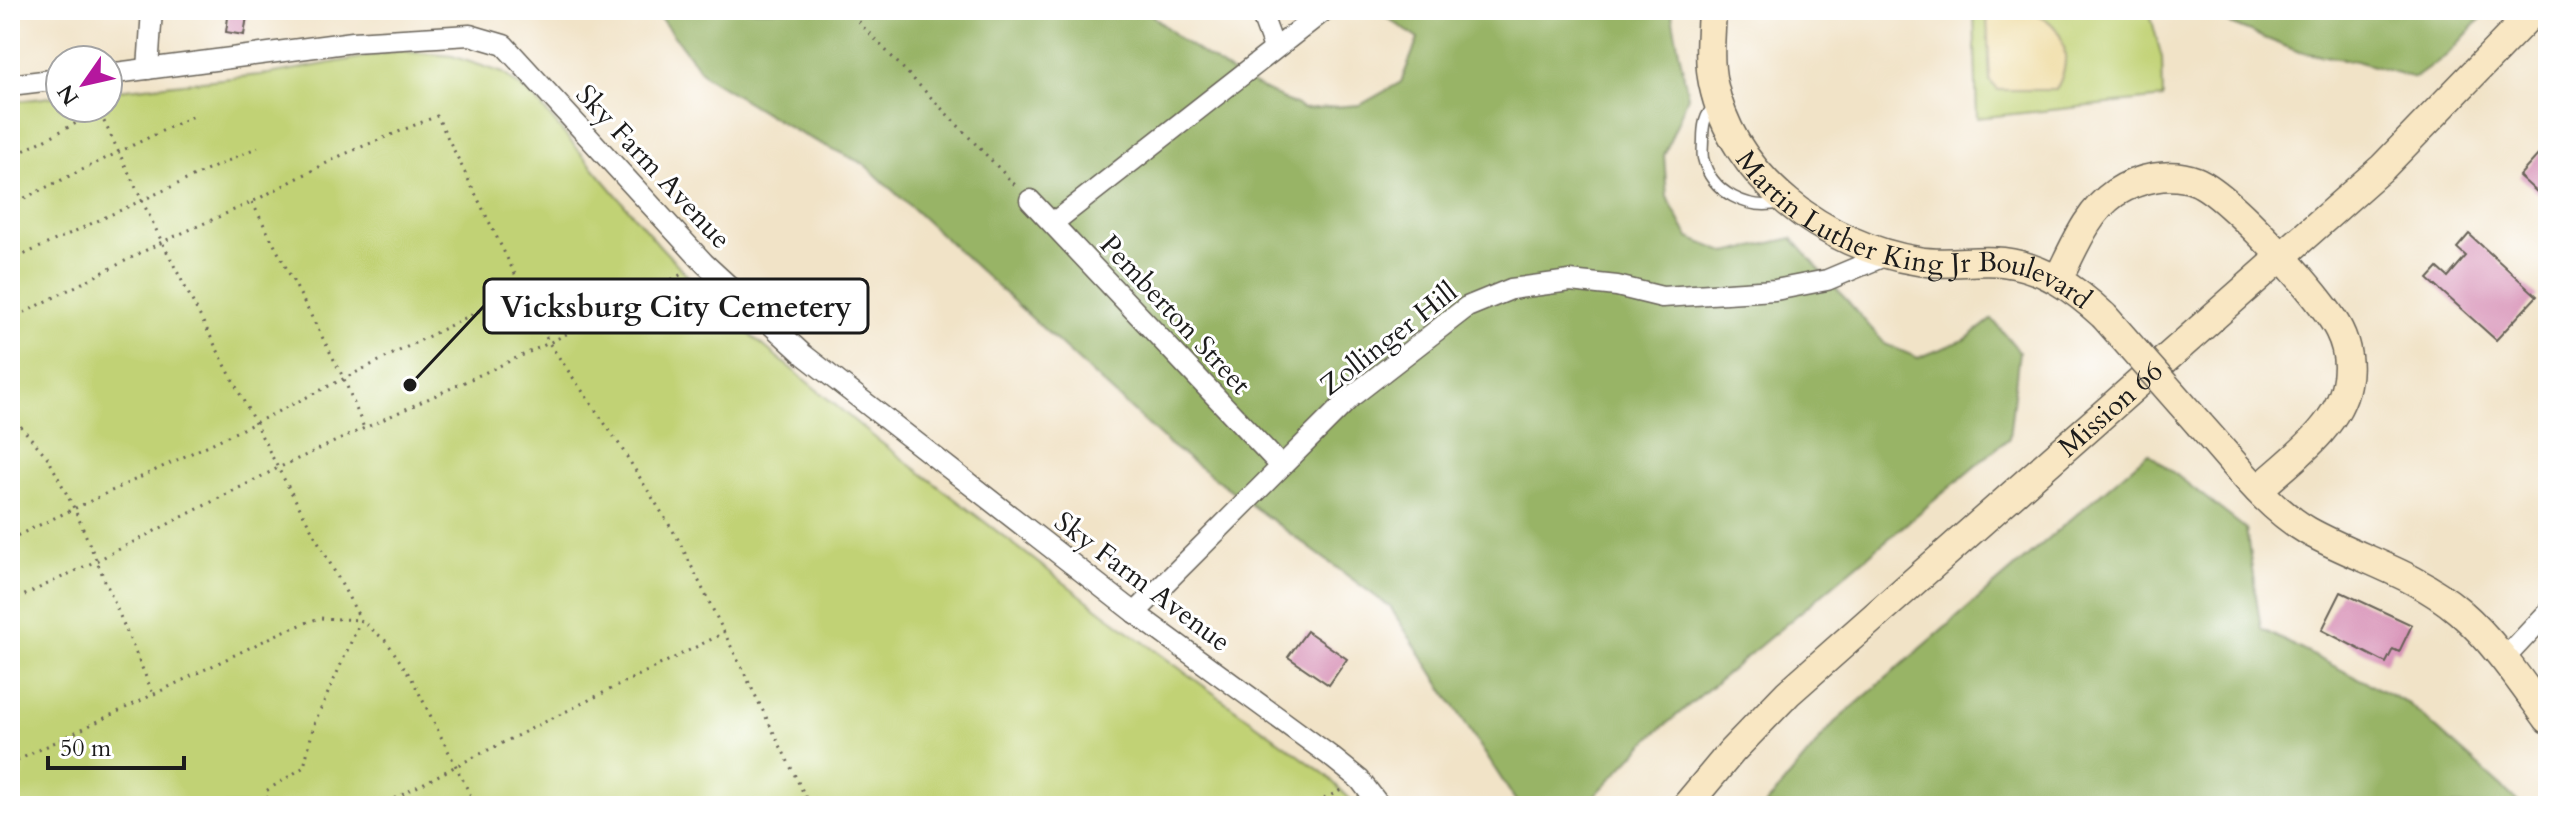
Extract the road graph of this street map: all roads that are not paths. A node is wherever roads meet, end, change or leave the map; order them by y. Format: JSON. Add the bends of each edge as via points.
{"nodes":[{"id":1,"x":152,"y":10,"type":"edge"},
{"id":2,"x":1260,"y":10,"type":"edge"},
{"id":3,"x":1325,"y":10,"type":"edge"},
{"id":4,"x":1712,"y":10,"type":"edge"},
{"id":5,"x":2535,"y":10,"type":"edge"},
{"id":6,"x":1274,"y":48,"type":"junction"},
{"id":7,"x":148,"y":69,"type":"junction"},
{"id":8,"x":124,"y":72,"type":"edge"},
{"id":9,"x":44,"y":81,"type":"edge"},
{"id":10,"x":10,"y":85,"type":"edge"},
{"id":11,"x":1718,"y":104,"type":"junction"},
{"id":12,"x":1030,"y":200,"type":"road end"},
{"id":13,"x":1787,"y":201,"type":"junction"},
{"id":14,"x":1053,"y":223,"type":"junction"},
{"id":15,"x":1889,"y":254,"type":"junction"},
{"id":16,"x":2282,"y":257,"type":"junction"},
{"id":17,"x":2058,"y":279,"type":"junction"},
{"id":18,"x":1281,"y":466,"type":"junction"},
{"id":19,"x":2258,"y":490,"type":"junction"},
{"id":20,"x":2548,"y":612,"type":"edge"},
{"id":21,"x":1135,"y":613,"type":"junction"},
{"id":22,"x":2504,"y":659,"type":"junction"},
{"id":23,"x":2548,"y":719,"type":"edge"},
{"id":24,"x":1380,"y":806,"type":"edge"},
{"id":25,"x":1686,"y":806,"type":"edge"}],
"edges":[{"from":1,"to":7,"type":"street"},
{"from":2,"to":6,"type":"street"},
{"from":3,"to":6,"type":"street"},
{"from":4,"to":11,"type":"street","name":"Martin Luther King Jr Boulevard","via":[[1710,52]]},
{"from":5,"to":16,"type":"street","name":"Mission 66","via":[[2383,167]]},
{"from":6,"to":14,"type":"street"},
{"from":7,"to":8,"type":"street","name":"Sky Farm Avenue"},
{"from":7,"to":21,"type":"street","name":"Sky Farm Avenue","via":[[353,42],[470,35],[504,45],[704,263],[804,355]]},
{"from":9,"to":10,"type":"street"},
{"from":11,"to":13,"type":"street","name":"Martin Luther King Jr Boulevard","via":[[1747,158]]},
{"from":11,"to":13,"type":"lane","via":[[1703,127],[1703,159],[1718,186],[1739,201],[1766,207]]},
{"from":12,"to":14,"type":"street","name":"Pemberton Street"},
{"from":13,"to":15,"type":"street","name":"Martin Luther King Jr Boulevard","via":[[1831,232]]},
{"from":14,"to":18,"type":"street","name":"Pemberton Street"},
{"from":15,"to":17,"type":"street","name":"Martin Luther King Jr Boulevard","via":[[1920,262],[2004,262]]},
{"from":15,"to":18,"type":"street","name":"Zollinger Hill","via":[[1827,280],[1775,290],[1662,297],[1570,281],[1511,289],[1467,307],[1418,343],[1351,397]]},
{"from":16,"to":17,"type":"street","via":[[2213,190],[2190,179],[2165,176],[2129,184],[2100,205]]},
{"from":16,"to":19,"type":"street","via":[[2339,330],[2348,357],[2347,381],[2330,420]]},
{"from":16,"to":25,"type":"street","name":"Mission 66","via":[[1788,693]]},
{"from":17,"to":19,"type":"street","name":"Martin Luther King Jr Boulevard","bridge":true,"via":[[2104,316]]},
{"from":18,"to":21,"type":"street","name":"Zollinger Hill"},
{"from":19,"to":22,"type":"street","name":"Martin Luther King Jr Boulevard","via":[[2307,530],[2438,595]]},
{"from":20,"to":22,"type":"street"},
{"from":21,"to":24,"type":"street","name":"Sky Farm Avenue","via":[[1360,780]]},
{"from":22,"to":23,"type":"street","name":"Martin Luther King Jr Boulevard"}]}
